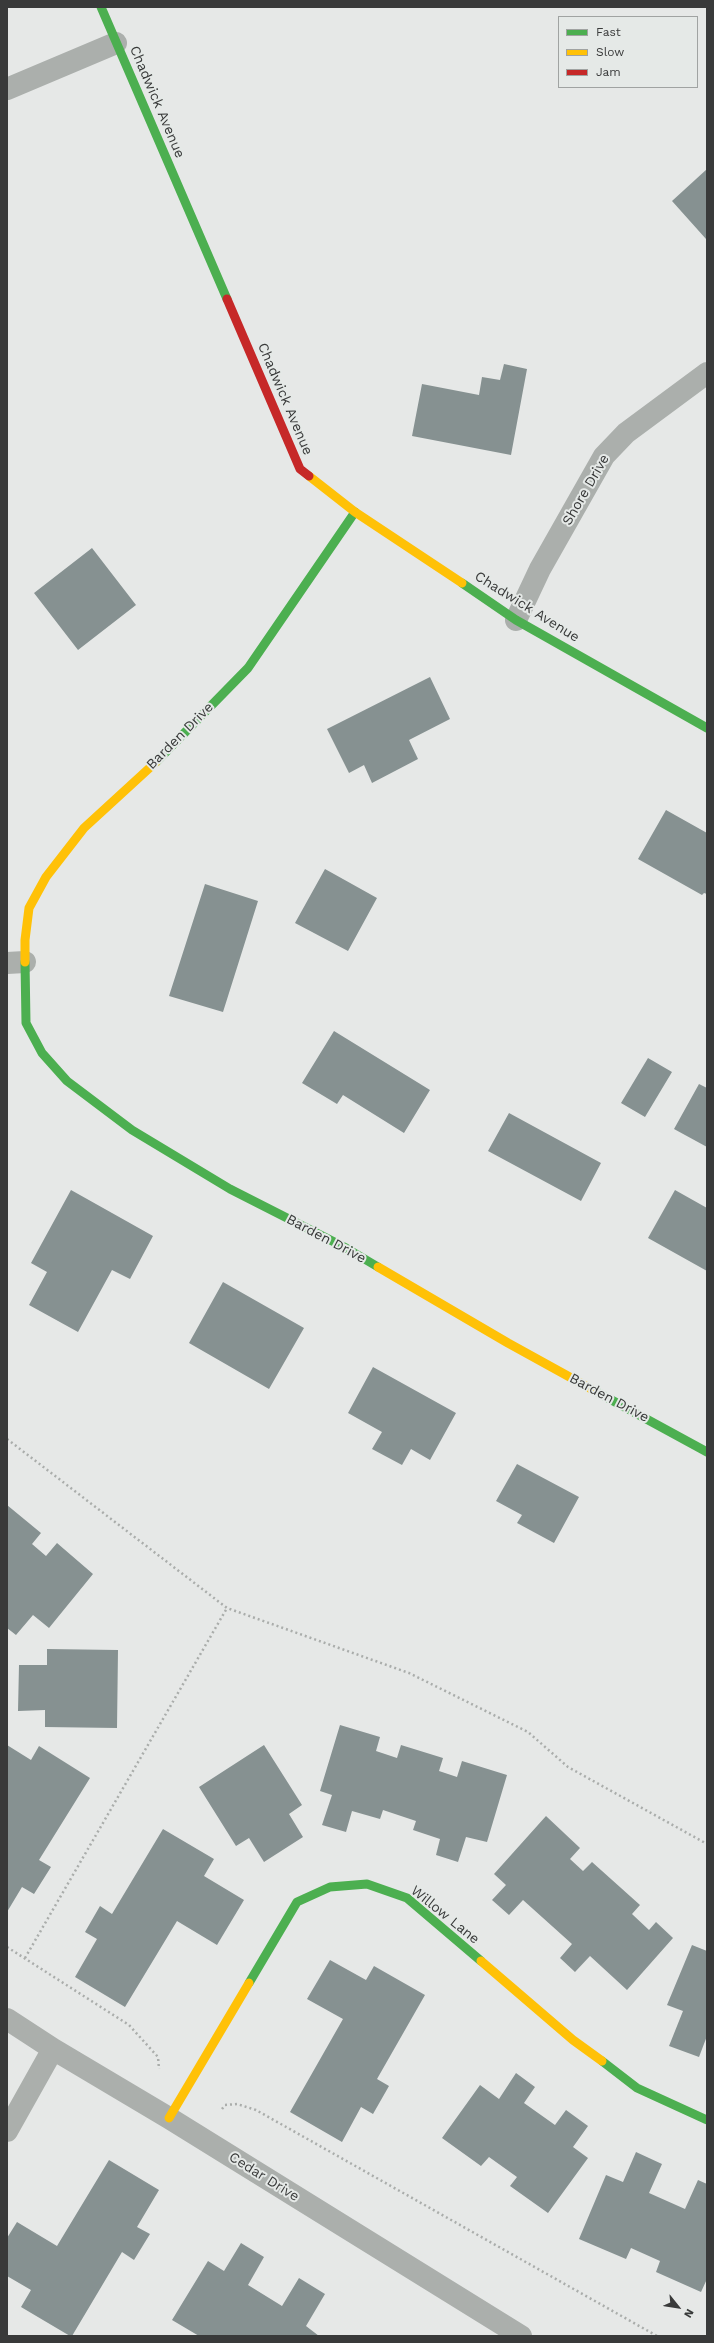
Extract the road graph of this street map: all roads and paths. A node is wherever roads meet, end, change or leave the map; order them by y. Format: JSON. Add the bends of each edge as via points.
{"nodes":[{"id":1,"x":101,"y":7,"type":"edge"},
{"id":2,"x":116,"y":43,"type":"junction"},
{"id":3,"x":7,"y":89,"type":"edge"},
{"id":4,"x":707,"y":373,"type":"edge"},
{"id":5,"x":355,"y":512,"type":"junction"},
{"id":6,"x":516,"y":620,"type":"junction"},
{"id":7,"x":707,"y":728,"type":"edge"},
{"id":8,"x":16,"y":962,"type":"edge"},
{"id":9,"x":7,"y":1440,"type":"edge"},
{"id":10,"x":707,"y":1452,"type":"edge"},
{"id":11,"x":227,"y":1608,"type":"junction"},
{"id":12,"x":707,"y":1844,"type":"edge"},
{"id":13,"x":7,"y":1947,"type":"edge"},
{"id":14,"x":25,"y":1958,"type":"junction"},
{"id":15,"x":7,"y":2018,"type":"edge"},
{"id":16,"x":53,"y":2049,"type":"junction"},
{"id":17,"x":159,"y":2069,"type":"dead end"},
{"id":18,"x":222,"y":2110,"type":"dead end"},
{"id":19,"x":169,"y":2118,"type":"junction"},
{"id":20,"x":707,"y":2120,"type":"edge"},
{"id":21,"x":7,"y":2131,"type":"edge"},
{"id":22,"x":521,"y":2336,"type":"edge"},
{"id":23,"x":657,"y":2336,"type":"edge"}],
"edges":[{"from":1,"to":2,"type":"street","name":"Chadwick Avenue"},
{"from":2,"to":3,"type":"street"},
{"from":2,"to":5,"type":"street","name":"Chadwick Avenue","via":[[300,468]]},
{"from":4,"to":6,"type":"street","name":"Shore Drive","via":[[626,433],[604,456],[540,569]]},
{"from":5,"to":6,"type":"street","name":"Chadwick Avenue"},
{"from":5,"to":8,"type":"street","name":"Barden Drive","via":[[248,668],[154,764],[84,828],[46,877],[29,908],[25,940]]},
{"from":6,"to":7,"type":"street","name":"Chadwick Avenue"},
{"from":8,"to":10,"type":"street","name":"Barden Drive","via":[[26,1023],[36,1043],[67,1081],[132,1130],[230,1189],[346,1248],[508,1343]]},
{"from":9,"to":11,"type":"path"},
{"from":11,"to":12,"type":"path","via":[[423,1680],[528,1732],[568,1767]]},
{"from":11,"to":14,"type":"path"},
{"from":13,"to":14,"type":"path"},
{"from":14,"to":17,"type":"path","via":[[129,2026],[158,2057]]},
{"from":15,"to":16,"type":"street","name":"Cedar Drive"},
{"from":16,"to":19,"type":"street","name":"Cedar Drive"},
{"from":16,"to":21,"type":"street"},
{"from":18,"to":23,"type":"path","via":[[225,2105],[237,2104],[256,2110]]},
{"from":19,"to":20,"type":"street","name":"Willow Lane","via":[[297,1902],[330,1886],[367,1884],[407,1898],[573,2040],[637,2088]]},
{"from":19,"to":22,"type":"street","name":"Cedar Drive"}]}
